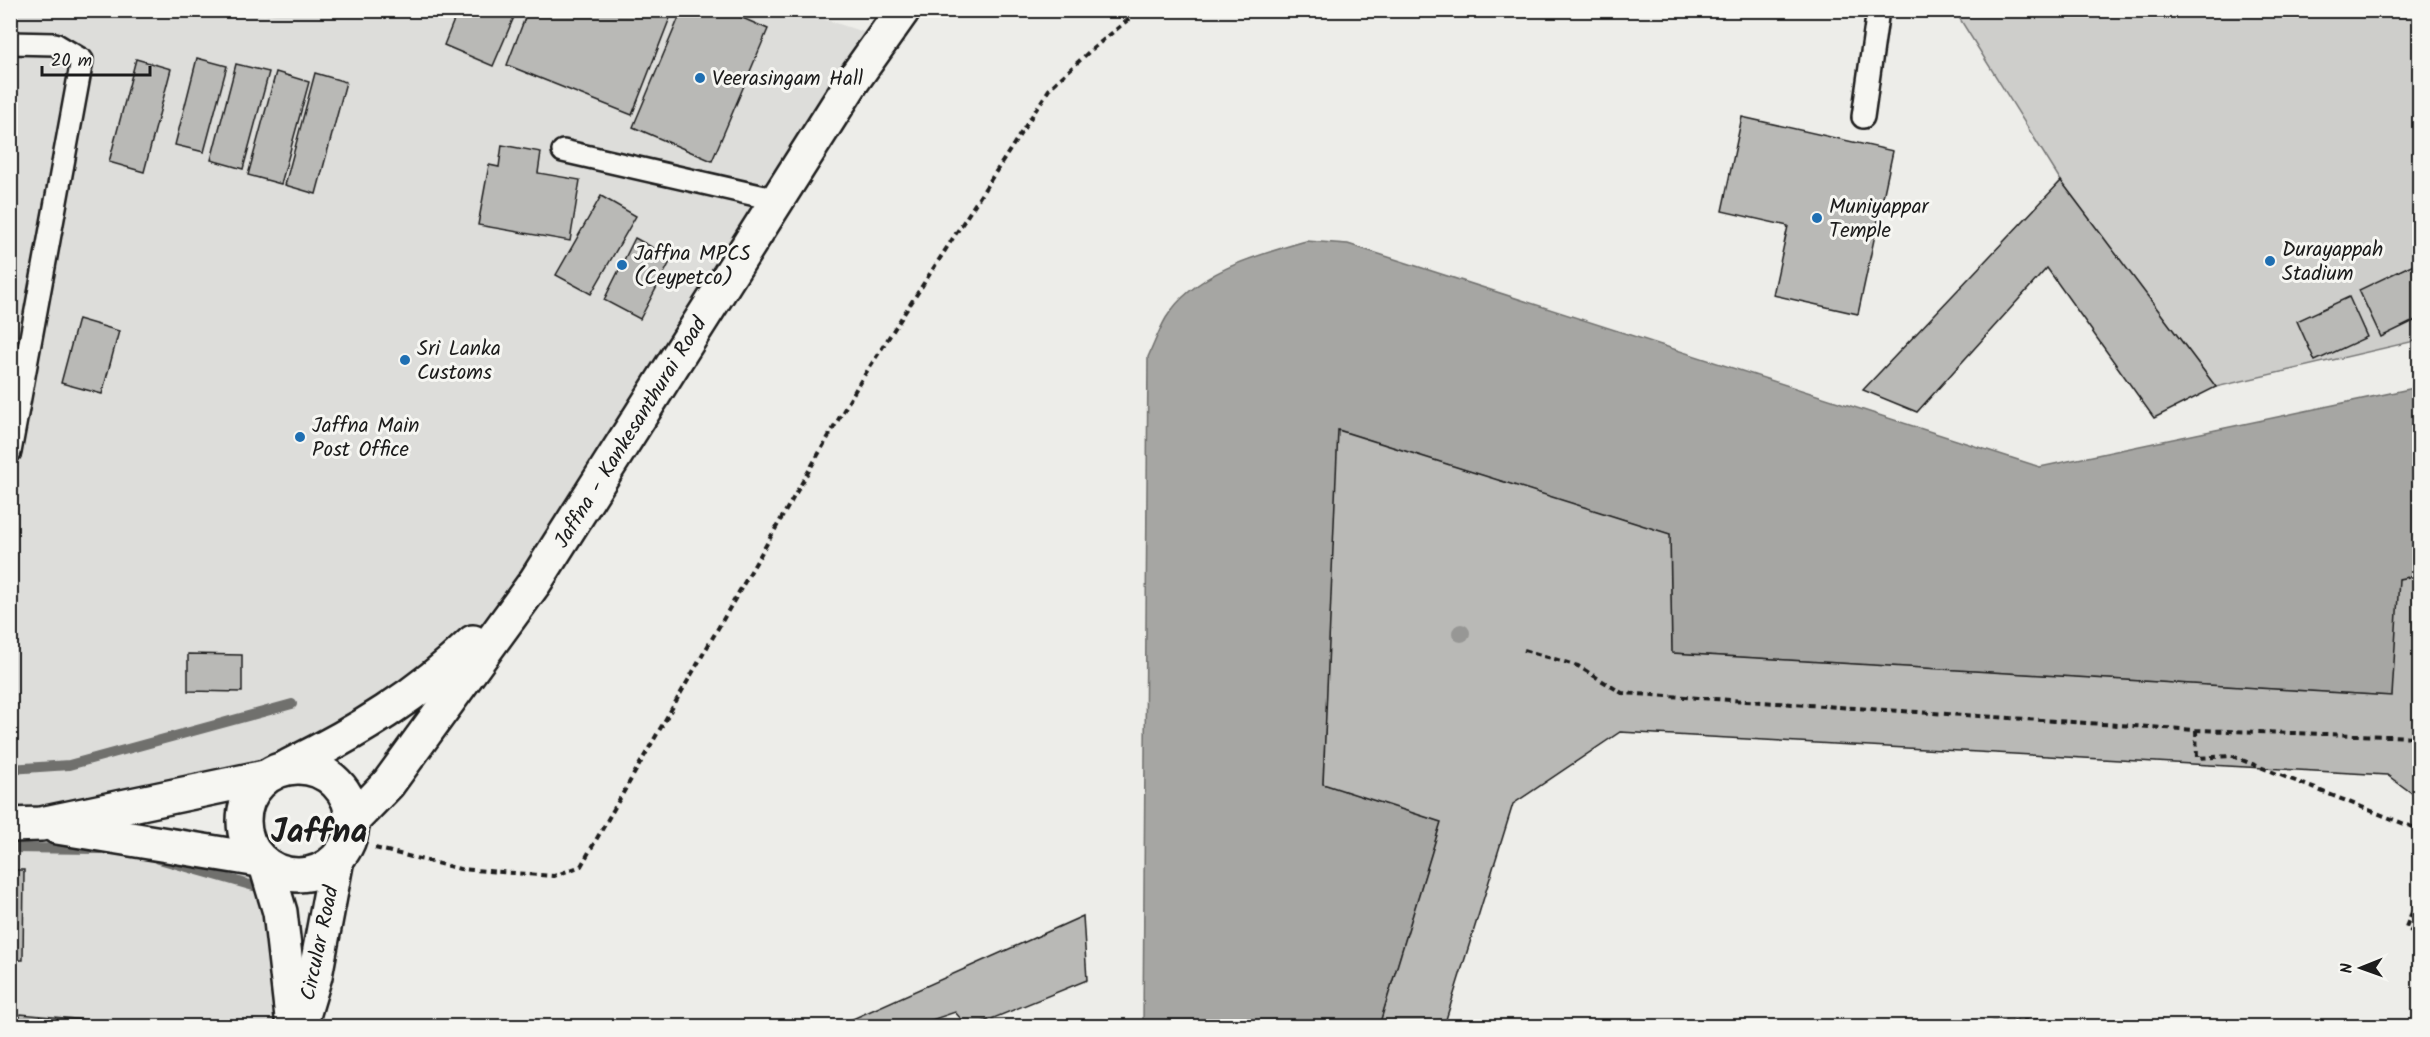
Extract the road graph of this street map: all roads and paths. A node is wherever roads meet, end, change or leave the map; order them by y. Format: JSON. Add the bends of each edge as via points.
{"nodes":[{"id":1,"x":903,"y":10,"type":"edge"},
{"id":2,"x":1140,"y":10,"type":"edge"},
{"id":3,"x":1878,"y":10,"type":"edge"},
{"id":4,"x":10,"y":43,"type":"edge"},
{"id":5,"x":1863,"y":117,"type":"dead end"},
{"id":6,"x":563,"y":151,"type":"dead end"},
{"id":7,"x":778,"y":200,"type":"junction"},
{"id":8,"x":10,"y":452,"type":"edge"},
{"id":9,"x":535,"y":582,"type":"junction"},
{"id":10,"x":1524,"y":650,"type":"dead end"},
{"id":11,"x":2196,"y":730,"type":"junction"},
{"id":12,"x":2420,"y":737,"type":"edge"},
{"id":13,"x":277,"y":772,"type":"junction"},
{"id":14,"x":26,"y":824,"type":"edge"},
{"id":15,"x":2420,"y":830,"type":"edge"},
{"id":16,"x":346,"y":840,"type":"junction"},
{"id":17,"x":262,"y":862,"type":"junction"},
{"id":18,"x":2420,"y":892,"type":"edge"},
{"id":19,"x":2420,"y":937,"type":"edge"},
{"id":20,"x":293,"y":1026,"type":"edge"},
{"id":21,"x":300,"y":1026,"type":"edge"},
{"id":22,"x":1949,"y":1026,"type":"edge"},
{"id":23,"x":2073,"y":1026,"type":"edge"}],
"edges":[{"from":1,"to":7,"type":"main road","name":"Jaffna - Kankesanthurai Road","via":[[852,82]]},
{"from":2,"to":16,"type":"path","via":[[1050,88],[860,382],[581,866],[554,876],[460,869]]},
{"from":3,"to":5,"type":"lane"},
{"from":4,"to":8,"type":"lane","via":[[55,44],[82,60]]},
{"from":6,"to":7,"type":"lane"},
{"from":7,"to":9,"type":"main road","name":"Jaffna - Kankesanthurai Road"},
{"from":9,"to":13,"type":"main road","name":"Jaffna - Kankesanthurai Road","via":[[450,665],[395,708]]},
{"from":9,"to":16,"type":"main road","name":"Jaffna - Kankesanthurai Road"},
{"from":10,"to":11,"type":"path","via":[[1578,666],[1622,693]]},
{"from":11,"to":12,"type":"path"},
{"from":11,"to":15,"type":"path","via":[[2197,758],[2232,756]]},
{"from":13,"to":14,"type":"main road","name":"Jaffna - Kankesanthurai Road"},
{"from":13,"to":16,"type":"main road","via":[[312,768],[333,779],[348,797]]},
{"from":13,"to":17,"type":"main road","via":[[250,794],[243,817],[247,840]]},
{"from":14,"to":17,"type":"main road","name":"Jaffna - Kankesanthurai Road"},
{"from":16,"to":17,"type":"main road","via":[[321,870],[302,875],[283,874]]},
{"from":16,"to":21,"type":"main road","name":"Circular Road"},
{"from":17,"to":20,"type":"main road","name":"Circular Road","via":[[280,912]]},
{"from":18,"to":19,"type":"path","via":[[2406,927]]},
{"from":22,"to":23,"type":"path","via":[[2042,1020]]}]}
